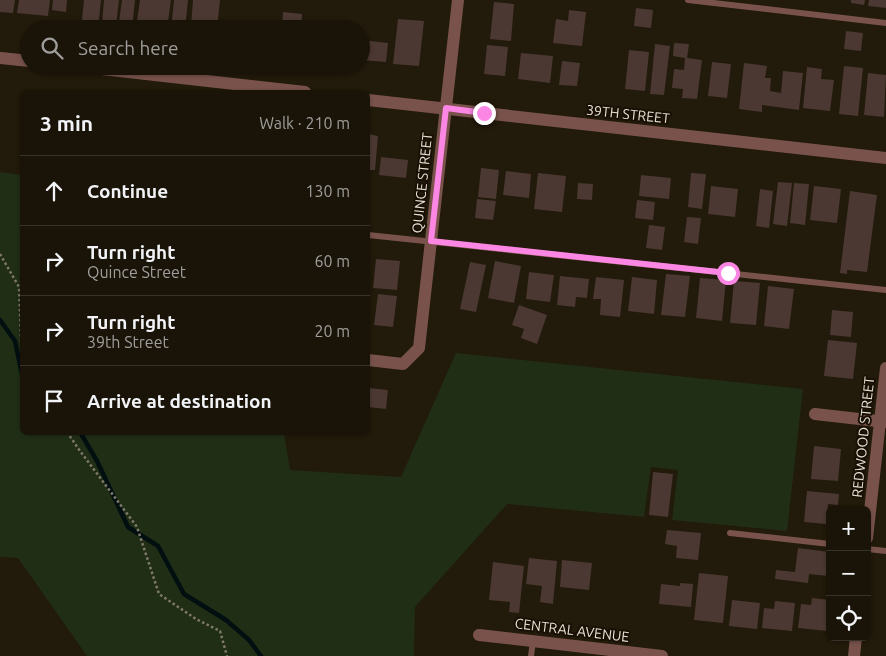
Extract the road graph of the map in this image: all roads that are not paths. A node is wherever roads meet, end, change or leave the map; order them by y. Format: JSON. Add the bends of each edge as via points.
{"nodes":[{"id":1,"x":458,"y":0,"type":"edge"},
{"id":2,"x":688,"y":0,"type":"edge"},
{"id":3,"x":886,"y":23,"type":"edge"},
{"id":4,"x":0,"y":58,"type":"edge"},
{"id":5,"x":20,"y":60,"type":"edge"},
{"id":6,"x":155,"y":75,"type":"edge"},
{"id":7,"x":287,"y":90,"type":"edge"},
{"id":8,"x":370,"y":100,"type":"edge"},
{"id":9,"x":446,"y":108,"type":"junction"},
{"id":10,"x":886,"y":158,"type":"edge"},
{"id":11,"x":370,"y":235,"type":"edge"},
{"id":12,"x":431,"y":241,"type":"junction"},
{"id":13,"x":886,"y":290,"type":"edge"},
{"id":14,"x":370,"y":360,"type":"edge"},
{"id":15,"x":886,"y":368,"type":"edge"},
{"id":16,"x":814,"y":414,"type":"dead end"},
{"id":17,"x":883,"y":422,"type":"edge"},
{"id":18,"x":871,"y":509,"type":"edge"},
{"id":19,"x":730,"y":533,"type":"dead end"},
{"id":20,"x":826,"y":544,"type":"edge"},
{"id":21,"x":871,"y":549,"type":"edge"},
{"id":22,"x":886,"y":551,"type":"edge"},
{"id":23,"x":479,"y":635,"type":"dead end"},
{"id":24,"x":533,"y":641,"type":"junction"},
{"id":25,"x":856,"y":641,"type":"edge"},
{"id":26,"x":531,"y":656,"type":"edge"},
{"id":27,"x":662,"y":656,"type":"edge"},
{"id":28,"x":854,"y":656,"type":"edge"}],
"edges":[{"from":1,"to":9,"type":"street","name":"QUINCE STREET"},
{"from":2,"to":3,"type":"lane"},
{"from":4,"to":5,"type":"street"},
{"from":6,"to":7,"type":"street"},
{"from":8,"to":9,"type":"street","name":"39TH STREET"},
{"from":9,"to":10,"type":"street","name":"39TH STREET"},
{"from":9,"to":12,"type":"street","name":"QUINCE STREET"},
{"from":11,"to":12,"type":"lane"},
{"from":12,"to":13,"type":"lane"},
{"from":12,"to":14,"type":"street","name":"QUINCE STREET","via":[[419,348],[403,364]]},
{"from":15,"to":17,"type":"street","name":"REDWOOD STREET"},
{"from":16,"to":17,"type":"street"},
{"from":17,"to":18,"type":"street","name":"REDWOOD STREET"},
{"from":19,"to":20,"type":"lane"},
{"from":21,"to":22,"type":"lane"},
{"from":23,"to":24,"type":"street","name":"CENTRAL AVENUE"},
{"from":24,"to":26,"type":"lane"},
{"from":24,"to":27,"type":"street","name":"CENTRAL AVENUE"},
{"from":25,"to":28,"type":"street"}]}
